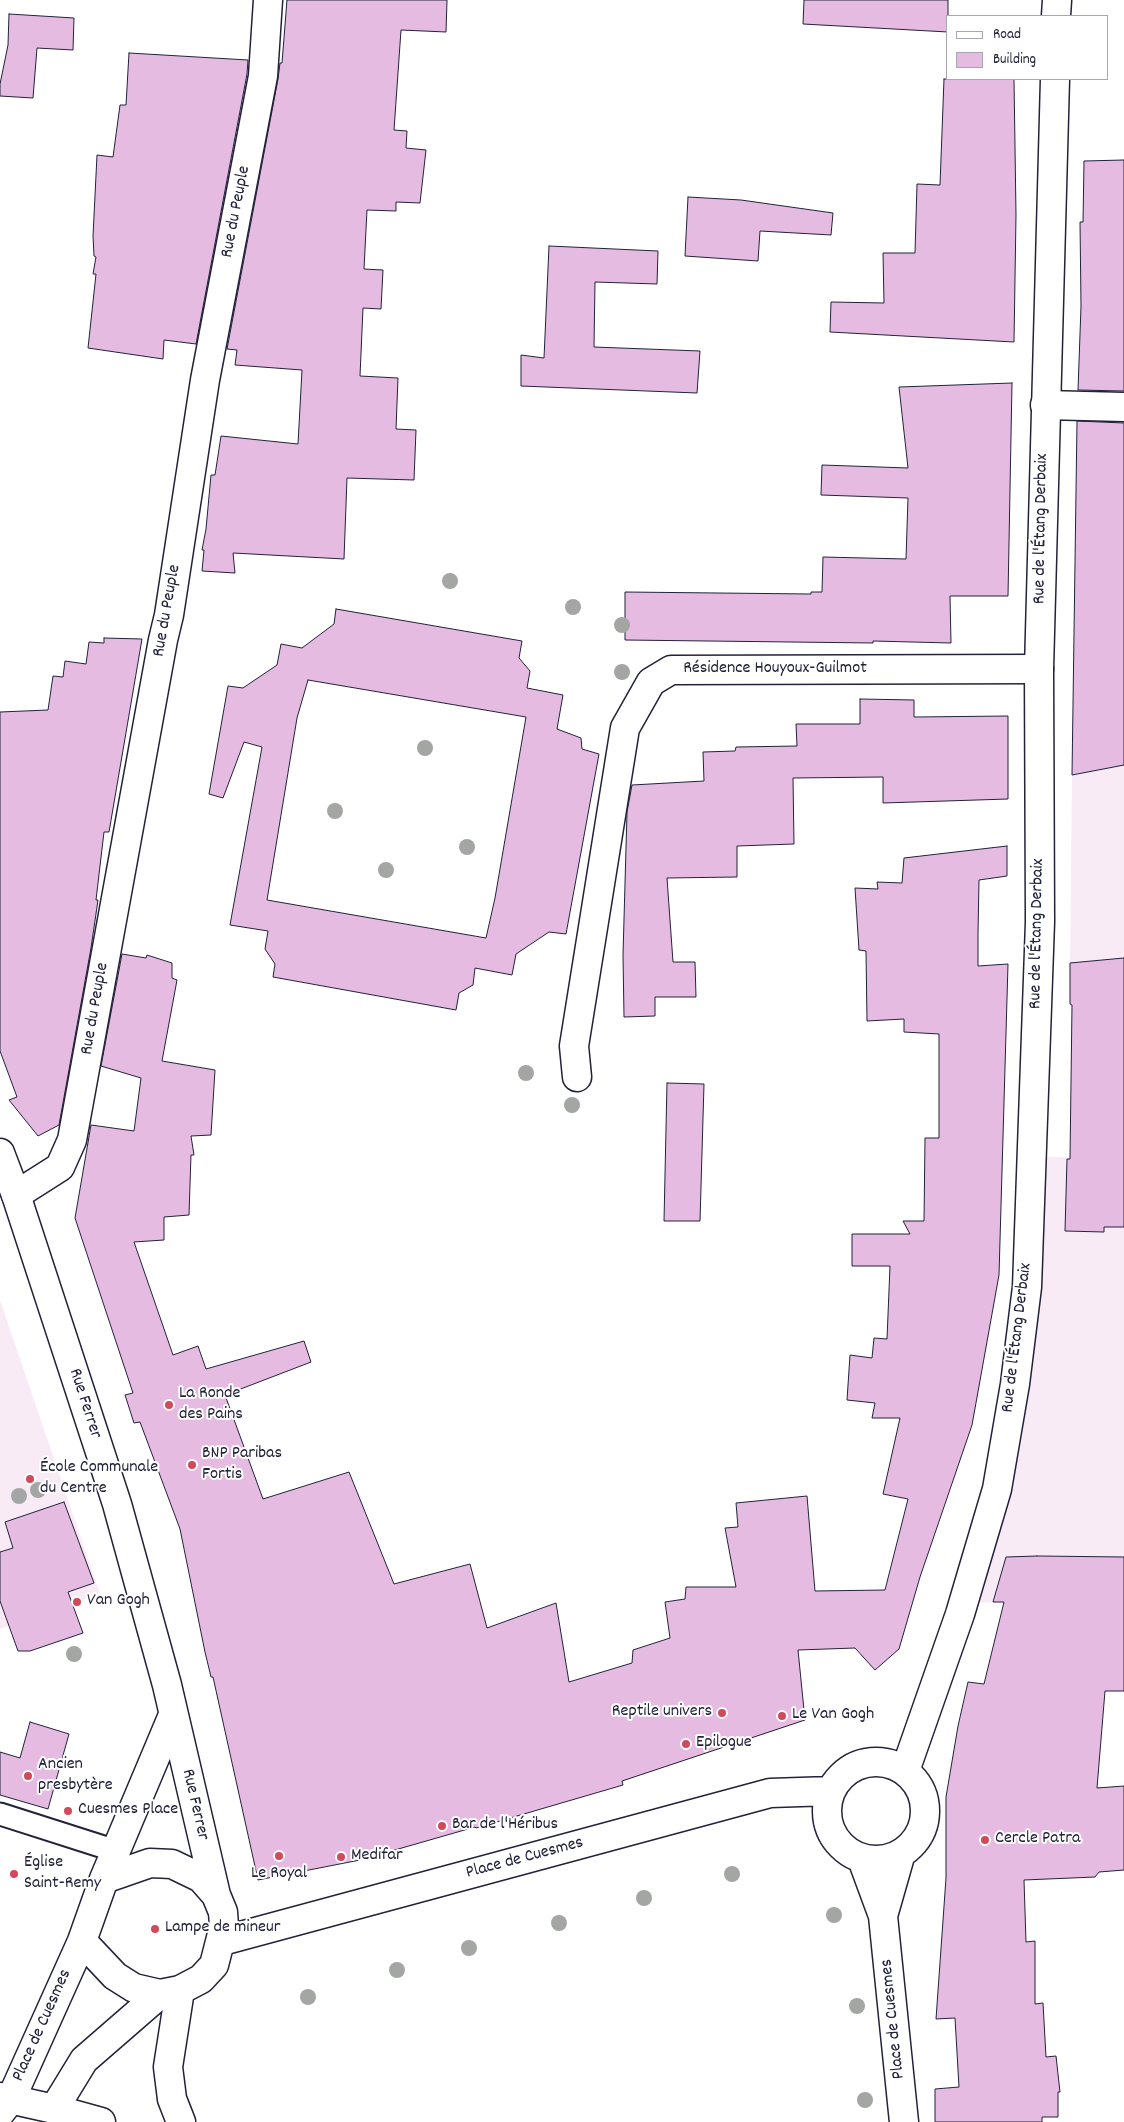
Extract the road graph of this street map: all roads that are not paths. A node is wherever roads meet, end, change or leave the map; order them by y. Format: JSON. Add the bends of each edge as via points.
{"nodes":[{"id":1,"x":268,"y":0,"type":"edge"},
{"id":2,"x":1057,"y":0,"type":"edge"},
{"id":3,"x":1056,"y":15,"type":"edge"},
{"id":4,"x":1055,"y":80,"type":"edge"},
{"id":5,"x":1045,"y":405,"type":"junction"},
{"id":6,"x":1124,"y":407,"type":"edge"},
{"id":7,"x":1039,"y":670,"type":"junction"},
{"id":8,"x":577,"y":1077,"type":"dead end"},
{"id":9,"x":0,"y":1153,"type":"edge"},
{"id":10,"x":16,"y":1195,"type":"junction"},
{"id":11,"x":173,"y":1715,"type":"junction"},
{"id":12,"x":904,"y":1771,"type":"junction"},
{"id":13,"x":831,"y":1790,"type":"junction"},
{"id":14,"x":0,"y":1814,"type":"edge"},
{"id":15,"x":116,"y":1851,"type":"junction"},
{"id":16,"x":902,"y":1853,"type":"junction"},
{"id":17,"x":862,"y":1859,"type":"junction"},
{"id":18,"x":104,"y":1879,"type":"junction"},
{"id":19,"x":216,"y":1895,"type":"junction"},
{"id":20,"x":883,"y":1916,"type":"junction"},
{"id":21,"x":82,"y":1941,"type":"junction"},
{"id":22,"x":222,"y":1941,"type":"junction"},
{"id":23,"x":170,"y":1992,"type":"junction"},
{"id":24,"x":4,"y":2103,"type":"edge"},
{"id":25,"x":54,"y":2108,"type":"junction"},
{"id":26,"x":101,"y":2122,"type":"edge"},
{"id":27,"x":182,"y":2122,"type":"edge"},
{"id":28,"x":904,"y":2122,"type":"edge"}],
"edges":[{"from":1,"to":10,"type":"street","name":"Rue du Peuple","via":[[263,76],[205,380],[169,615],[72,1140],[60,1167]]},
{"from":2,"to":3,"type":"street"},
{"from":4,"to":5,"type":"street","name":"Rue de l'Étang Derbaix"},
{"from":5,"to":6,"type":"street"},
{"from":5,"to":7,"type":"street","name":"Rue de l'Étang Derbaix"},
{"from":7,"to":8,"type":"street","name":"Résidence Houyoux-Guilmot","via":[[671,670],[651,682],[625,728],[574,1046]]},
{"from":7,"to":12,"type":"street","name":"Rue de l'Étang Derbaix","via":[[1040,922],[1027,1287],[997,1489],[960,1614]]},
{"from":9,"to":10,"type":"street","name":"Rue Ferrer"},
{"from":10,"to":11,"type":"street","name":"Rue Ferrer","via":[[116,1504]]},
{"from":11,"to":15,"type":"street","name":"Rue Ferrer"},
{"from":11,"to":19,"type":"street","name":"Rue Ferrer"},
{"from":12,"to":13,"type":"street","via":[[876,1762],[864,1764],[848,1770]]},
{"from":12,"to":16,"type":"street","via":[[922,1796],[924,1809],[923,1825],[914,1842]]},
{"from":13,"to":17,"type":"street","via":[[828,1821],[835,1839],[845,1850]]},
{"from":13,"to":22,"type":"street","name":"Place de Cuesmes","via":[[770,1793]]},
{"from":14,"to":15,"type":"lane"},
{"from":15,"to":18,"type":"street","name":"Rue Ferrer"},
{"from":16,"to":17,"type":"street","via":[[891,1858]]},
{"from":16,"to":20,"type":"street"},
{"from":17,"to":20,"type":"street"},
{"from":18,"to":19,"type":"street","via":[[150,1863],[172,1864],[202,1878]]},
{"from":18,"to":21,"type":"street","name":"Place de Cuesmes"},
{"from":19,"to":22,"type":"street","via":[[223,1912]]},
{"from":20,"to":28,"type":"street","name":"Place de Cuesmes"},
{"from":21,"to":23,"type":"street","via":[[115,1976],[134,1988]]},
{"from":21,"to":24,"type":"street","name":"Place de Cuesmes"},
{"from":22,"to":23,"type":"street","via":[[214,1965],[201,1979]]},
{"from":23,"to":25,"type":"street","via":[[84,2060]]},
{"from":23,"to":27,"type":"street","via":[[168,2067],[172,2099]]},
{"from":24,"to":25,"type":"street","name":"Place de Cuesmes"},
{"from":25,"to":26,"type":"street","name":"Place de Cuesmes"}]}
